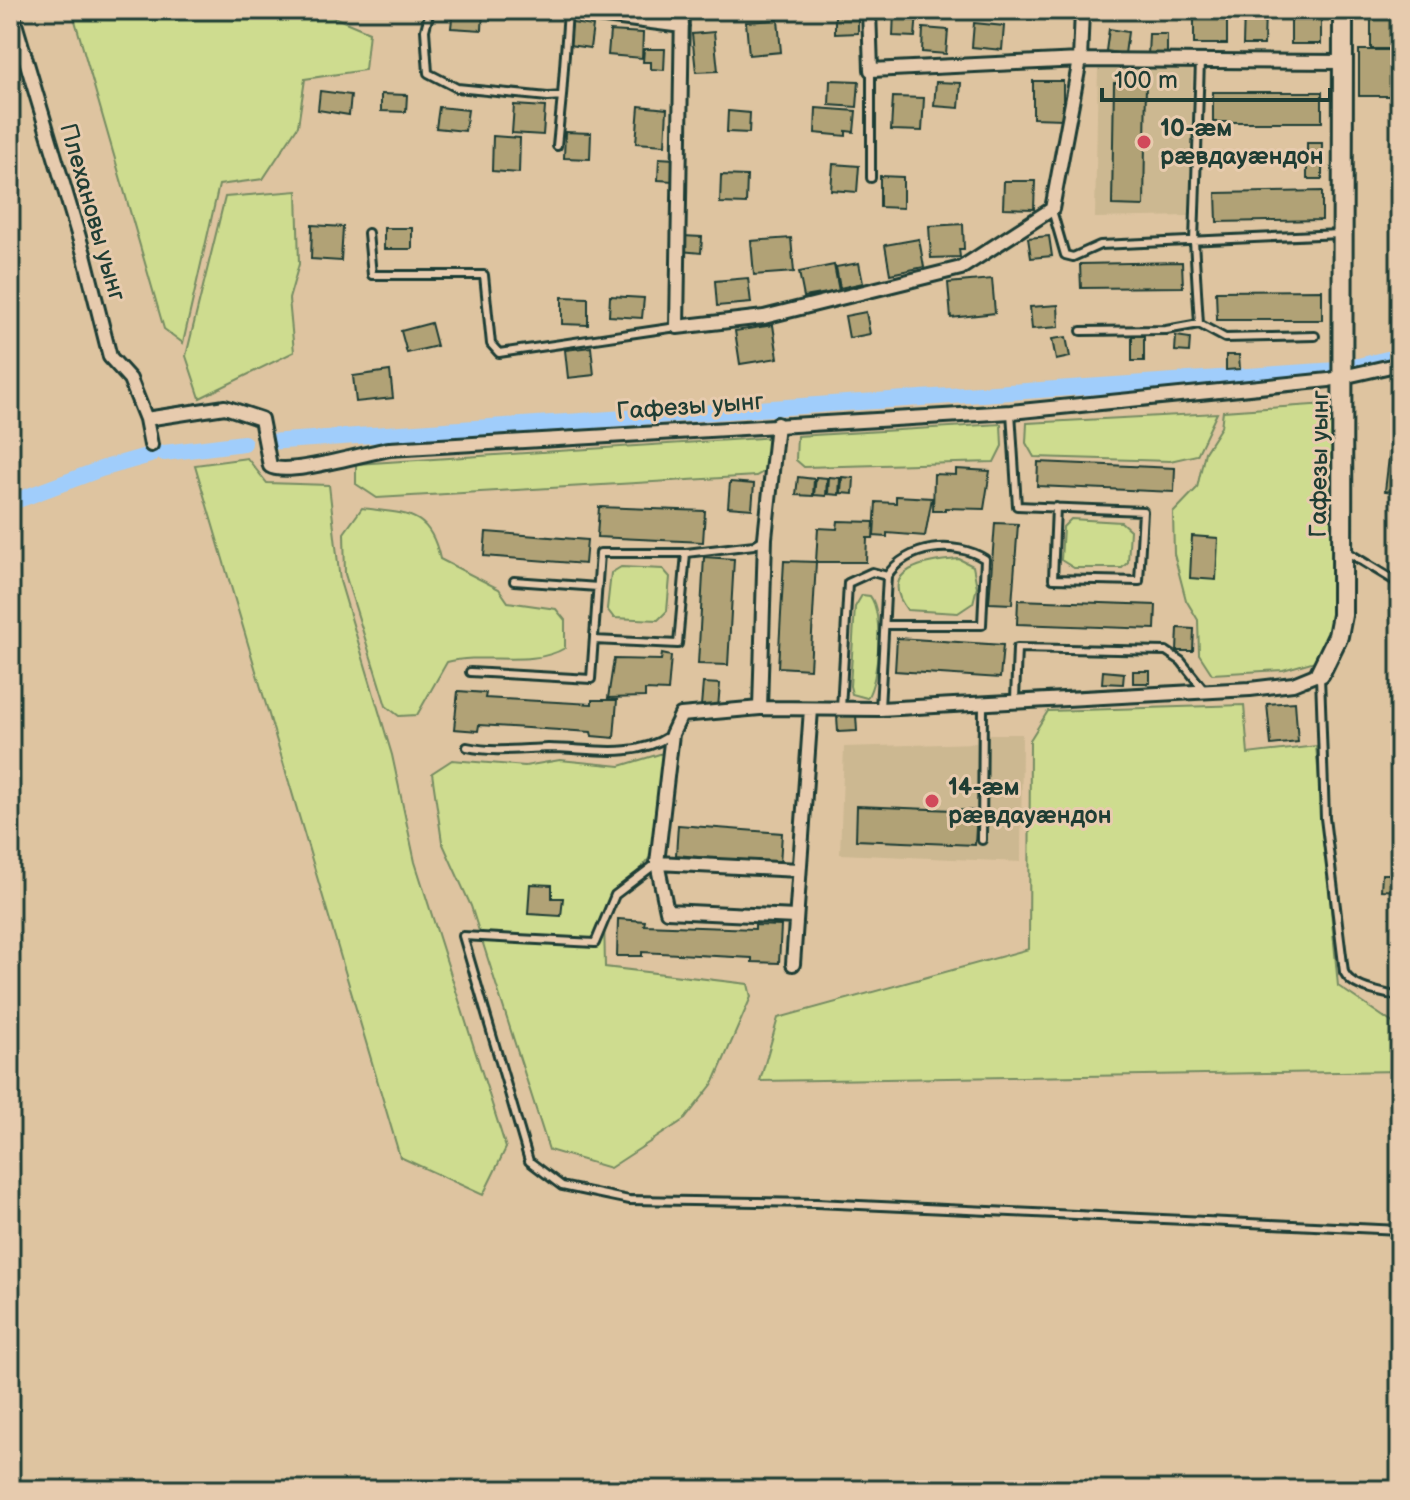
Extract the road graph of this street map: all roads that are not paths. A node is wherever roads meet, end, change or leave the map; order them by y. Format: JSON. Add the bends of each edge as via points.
{"nodes":[{"id":1,"x":11,"y":10,"type":"edge"},
{"id":2,"x":430,"y":10,"type":"edge"},
{"id":3,"x":682,"y":10,"type":"edge"},
{"id":4,"x":869,"y":10,"type":"edge"},
{"id":5,"x":1082,"y":10,"type":"edge"},
{"id":6,"x":1343,"y":10,"type":"edge"},
{"id":7,"x":564,"y":11,"type":"edge"},
{"id":8,"x":682,"y":26,"type":"junction"},
{"id":9,"x":1080,"y":60,"type":"junction"},
{"id":10,"x":1200,"y":61,"type":"junction"},
{"id":11,"x":1343,"y":62,"type":"junction"},
{"id":12,"x":871,"y":70,"type":"junction"},
{"id":13,"x":562,"y":96,"type":"junction"},
{"id":14,"x":557,"y":146,"type":"dead end"},
{"id":15,"x":871,"y":178,"type":"dead end"},
{"id":16,"x":1052,"y":209,"type":"junction"},
{"id":17,"x":368,"y":233,"type":"dead end"},
{"id":18,"x":1344,"y":234,"type":"junction"},
{"id":19,"x":1194,"y":241,"type":"junction"},
{"id":20,"x":1199,"y":324,"type":"junction"},
{"id":21,"x":677,"y":327,"type":"junction"},
{"id":22,"x":1081,"y":331,"type":"dead end"},
{"id":23,"x":1315,"y":336,"type":"dead end"},
{"id":24,"x":1400,"y":364,"type":"edge"},
{"id":25,"x":1344,"y":376,"type":"junction"},
{"id":26,"x":1011,"y":412,"type":"junction"},
{"id":27,"x":146,"y":419,"type":"junction"},
{"id":28,"x":777,"y":424,"type":"junction"},
{"id":29,"x":151,"y":445,"type":"dead end"},
{"id":30,"x":1056,"y":507,"type":"junction"},
{"id":31,"x":765,"y":538,"type":"junction"},
{"id":32,"x":1341,"y":548,"type":"junction"},
{"id":33,"x":686,"y":553,"type":"junction"},
{"id":34,"x":887,"y":576,"type":"junction"},
{"id":35,"x":514,"y":581,"type":"dead end"},
{"id":36,"x":1400,"y":584,"type":"edge"},
{"id":37,"x":598,"y":587,"type":"junction"},
{"id":38,"x":885,"y":625,"type":"junction"},
{"id":39,"x":594,"y":640,"type":"junction"},
{"id":40,"x":470,"y":672,"type":"dead end"},
{"id":41,"x":1320,"y":673,"type":"junction"},
{"id":42,"x":1204,"y":690,"type":"junction"},
{"id":43,"x":1015,"y":699,"type":"junction"},
{"id":44,"x":983,"y":701,"type":"junction"},
{"id":45,"x":760,"y":708,"type":"junction"},
{"id":46,"x":811,"y":709,"type":"junction"},
{"id":47,"x":841,"y":709,"type":"junction"},
{"id":48,"x":880,"y":709,"type":"junction"},
{"id":49,"x":672,"y":734,"type":"junction"},
{"id":50,"x":467,"y":747,"type":"dead end"},
{"id":51,"x":982,"y":840,"type":"dead end"},
{"id":52,"x":657,"y":863,"type":"junction"},
{"id":53,"x":799,"y":870,"type":"junction"},
{"id":54,"x":796,"y":917,"type":"junction"},
{"id":55,"x":793,"y":964,"type":"dead end"},
{"id":56,"x":1400,"y":997,"type":"edge"},
{"id":57,"x":1400,"y":1230,"type":"edge"}],
"edges":[{"from":1,"to":27,"type":"street","name":"Плехановы уынг","via":[[110,357],[130,379]]},
{"from":2,"to":13,"type":"lane","via":[[425,30],[428,73],[457,88],[521,97]]},
{"from":3,"to":8,"type":"street"},
{"from":4,"to":12,"type":"street"},
{"from":5,"to":9,"type":"street"},
{"from":6,"to":11,"type":"street"},
{"from":7,"to":8,"type":"street"},
{"from":7,"to":13,"type":"lane"},
{"from":8,"to":21,"type":"street"},
{"from":9,"to":10,"type":"street"},
{"from":9,"to":12,"type":"street"},
{"from":9,"to":16,"type":"street"},
{"from":10,"to":11,"type":"street"},
{"from":10,"to":19,"type":"lane"},
{"from":11,"to":18,"type":"street"},
{"from":12,"to":15,"type":"lane"},
{"from":13,"to":14,"type":"lane"},
{"from":16,"to":19,"type":"lane","via":[[1065,255],[1073,257],[1100,245]]},
{"from":16,"to":21,"type":"street","via":[[961,268],[764,317]]},
{"from":17,"to":21,"type":"lane","via":[[372,275],[484,275],[491,344],[499,353]]},
{"from":18,"to":19,"type":"lane"},
{"from":18,"to":25,"type":"street"},
{"from":19,"to":20,"type":"lane"},
{"from":20,"to":22,"type":"lane","via":[[1166,330]]},
{"from":20,"to":23,"type":"lane","via":[[1225,338]]},
{"from":24,"to":25,"type":"street"},
{"from":25,"to":26,"type":"street","name":"Гафезы уынг"},
{"from":25,"to":32,"type":"street","name":"Гафезы уынг"},
{"from":26,"to":28,"type":"street","name":"Гафезы уынг"},
{"from":26,"to":30,"type":"lane","via":[[1017,506]]},
{"from":27,"to":28,"type":"street","name":"Гафезы уынг","via":[[225,407],[261,419],[270,466],[278,471],[390,449]]},
{"from":27,"to":29,"type":"street","name":"Плехановы уынг"},
{"from":28,"to":31,"type":"street"},
{"from":30,"to":30,"type":"lane","via":[[1143,511],[1139,581],[1053,579]]},
{"from":31,"to":33,"type":"lane","via":[[754,545]]},
{"from":31,"to":45,"type":"street"},
{"from":32,"to":36,"type":"lane"},
{"from":32,"to":41,"type":"street","name":"Гафезы уынг","via":[[1342,615]]},
{"from":33,"to":37,"type":"lane","via":[[600,553]]},
{"from":33,"to":39,"type":"lane","via":[[678,644]]},
{"from":34,"to":38,"type":"lane"},
{"from":34,"to":38,"type":"lane","via":[[896,563],[942,548],[958,546],[985,559],[982,625]]},
{"from":34,"to":47,"type":"lane","via":[[872,572],[848,583]]},
{"from":35,"to":37,"type":"lane"},
{"from":37,"to":39,"type":"lane"},
{"from":38,"to":48,"type":"lane"},
{"from":39,"to":40,"type":"lane","via":[[591,679]]},
{"from":41,"to":42,"type":"street","via":[[1293,684]]},
{"from":41,"to":56,"type":"lane","via":[[1325,818],[1344,972],[1362,987]]},
{"from":42,"to":43,"type":"street"},
{"from":42,"to":43,"type":"lane","via":[[1166,651],[1017,648]]},
{"from":43,"to":44,"type":"street"},
{"from":44,"to":48,"type":"street"},
{"from":44,"to":51,"type":"lane"},
{"from":45,"to":46,"type":"street"},
{"from":45,"to":49,"type":"street","via":[[681,715]]},
{"from":46,"to":47,"type":"street"},
{"from":46,"to":53,"type":"street"},
{"from":47,"to":48,"type":"street"},
{"from":49,"to":50,"type":"lane","via":[[654,746],[620,752],[547,748],[495,753]]},
{"from":49,"to":52,"type":"street"},
{"from":52,"to":53,"type":"street"},
{"from":52,"to":54,"type":"street","via":[[667,911]]},
{"from":52,"to":57,"type":"lane","via":[[615,895],[595,943],[463,936],[529,1161],[562,1186],[629,1200],[816,1203]]},
{"from":53,"to":54,"type":"street"},
{"from":54,"to":55,"type":"street"}]}
